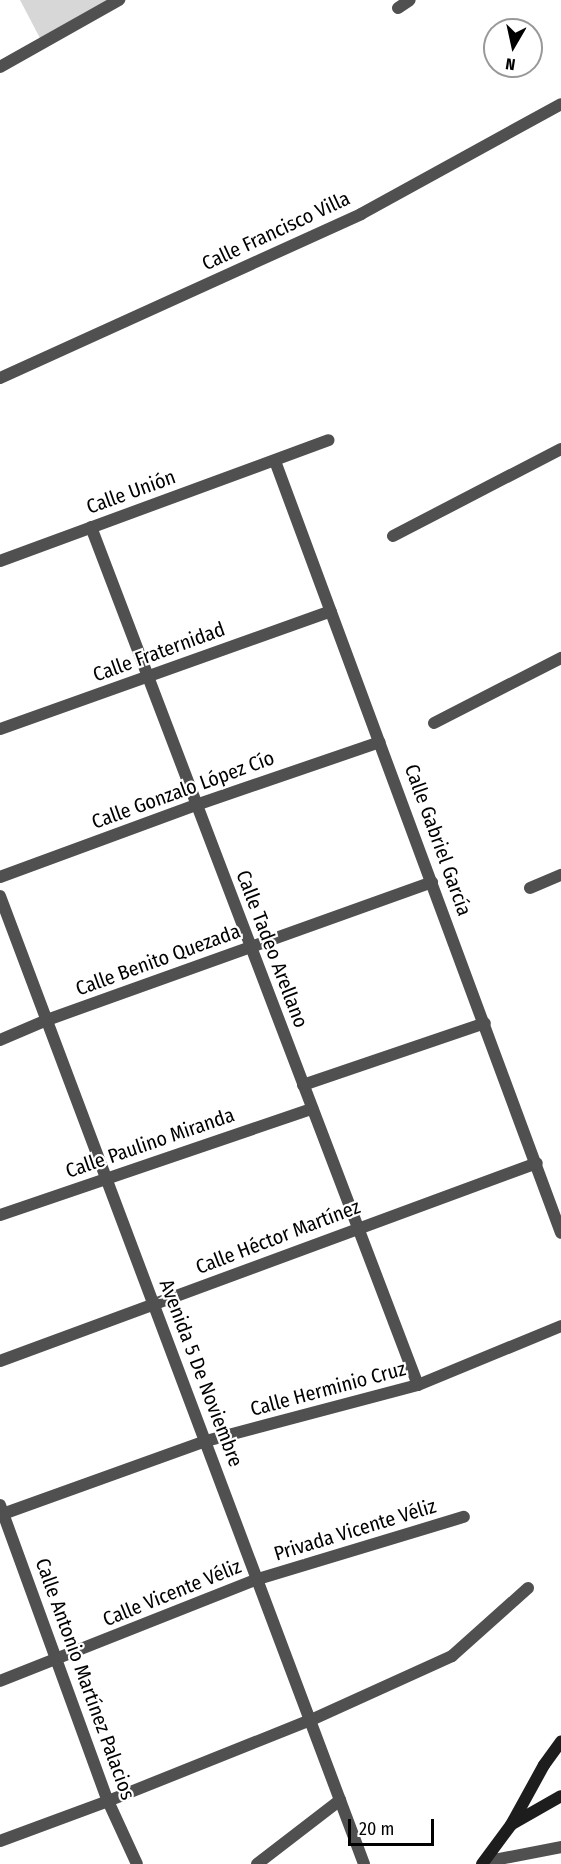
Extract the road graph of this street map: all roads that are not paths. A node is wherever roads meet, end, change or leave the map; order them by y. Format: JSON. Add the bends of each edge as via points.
{"nodes":[{"id":1,"x":119,"y":0,"type":"edge"},
{"id":2,"x":410,"y":0,"type":"edge"},
{"id":3,"x":398,"y":8,"type":"dead end"},
{"id":4,"x":0,"y":67,"type":"edge"},
{"id":5,"x":561,"y":104,"type":"edge"},
{"id":6,"x":0,"y":378,"type":"edge"},
{"id":7,"x":328,"y":440,"type":"dead end"},
{"id":8,"x":561,"y":449,"type":"edge"},
{"id":9,"x":275,"y":461,"type":"junction"},
{"id":10,"x":91,"y":526,"type":"junction"},
{"id":11,"x":393,"y":536,"type":"dead end"},
{"id":12,"x":0,"y":561,"type":"edge"},
{"id":13,"x":331,"y":611,"type":"junction"},
{"id":14,"x":561,"y":658,"type":"edge"},
{"id":15,"x":148,"y":678,"type":"junction"},
{"id":16,"x":434,"y":723,"type":"dead end"},
{"id":17,"x":0,"y":729,"type":"edge"},
{"id":18,"x":381,"y":742,"type":"junction"},
{"id":19,"x":196,"y":805,"type":"junction"},
{"id":20,"x":561,"y":875,"type":"edge"},
{"id":21,"x":0,"y":877,"type":"edge"},
{"id":22,"x":432,"y":882,"type":"junction"},
{"id":23,"x":530,"y":888,"type":"dead end"},
{"id":24,"x":0,"y":896,"type":"edge"},
{"id":25,"x":251,"y":948,"type":"junction"},
{"id":26,"x":47,"y":1020,"type":"junction"},
{"id":27,"x":485,"y":1023,"type":"junction"},
{"id":28,"x":0,"y":1040,"type":"edge"},
{"id":29,"x":303,"y":1085,"type":"junction"},
{"id":30,"x":312,"y":1109,"type":"junction"},
{"id":31,"x":537,"y":1162,"type":"junction"},
{"id":32,"x":108,"y":1178,"type":"junction"},
{"id":33,"x":0,"y":1215,"type":"edge"},
{"id":34,"x":357,"y":1227,"type":"junction"},
{"id":35,"x":561,"y":1233,"type":"edge"},
{"id":36,"x":155,"y":1305,"type":"junction"},
{"id":37,"x":561,"y":1326,"type":"edge"},
{"id":38,"x":0,"y":1361,"type":"edge"},
{"id":39,"x":418,"y":1385,"type":"junction"},
{"id":40,"x":206,"y":1441,"type":"junction"},
{"id":41,"x":1,"y":1511,"type":"edge"},
{"id":42,"x":464,"y":1517,"type":"dead end"},
{"id":43,"x":258,"y":1579,"type":"junction"},
{"id":44,"x":528,"y":1588,"type":"dead end"},
{"id":45,"x":56,"y":1660,"type":"junction"},
{"id":46,"x":0,"y":1681,"type":"edge"},
{"id":47,"x":311,"y":1720,"type":"junction"},
{"id":48,"x":561,"y":1742,"type":"edge"},
{"id":49,"x":561,"y":1796,"type":"edge"},
{"id":50,"x":340,"y":1800,"type":"junction"},
{"id":51,"x":108,"y":1801,"type":"junction"},
{"id":52,"x":511,"y":1825,"type":"junction"},
{"id":53,"x":0,"y":1841,"type":"edge"},
{"id":54,"x":561,"y":1847,"type":"edge"},
{"id":55,"x":483,"y":1863,"type":"edge"},
{"id":56,"x":137,"y":1864,"type":"edge"},
{"id":57,"x":257,"y":1864,"type":"edge"},
{"id":58,"x":364,"y":1864,"type":"edge"}],
"edges":[{"from":1,"to":4,"type":"street"},
{"from":2,"to":3,"type":"street"},
{"from":5,"to":6,"type":"street","name":"Calle Francisco Villa","via":[[361,214]]},
{"from":7,"to":9,"type":"street","name":"Calle Unión"},
{"from":8,"to":11,"type":"street"},
{"from":9,"to":10,"type":"street","name":"Calle Unión"},
{"from":9,"to":13,"type":"street","name":"Calle Gabriel García"},
{"from":10,"to":12,"type":"street","name":"Calle Unión"},
{"from":10,"to":15,"type":"street","name":"Calle Tadeo Arellano"},
{"from":13,"to":15,"type":"street","name":"Calle Fraternidad"},
{"from":13,"to":18,"type":"street","name":"Calle Gabriel García"},
{"from":14,"to":16,"type":"street"},
{"from":15,"to":17,"type":"street","name":"Calle Fraternidad"},
{"from":15,"to":19,"type":"street","name":"Calle Tadeo Arellano"},
{"from":18,"to":19,"type":"street","name":"Calle Gonzalo López Cío"},
{"from":18,"to":22,"type":"street","name":"Calle Gabriel García"},
{"from":19,"to":21,"type":"street","name":"Calle Gonzalo López Cío"},
{"from":19,"to":25,"type":"street","name":"Calle Tadeo Arellano"},
{"from":20,"to":23,"type":"street"},
{"from":22,"to":25,"type":"street","name":"Calle Benito Quezada"},
{"from":22,"to":27,"type":"street","name":"Calle Gabriel García"},
{"from":24,"to":26,"type":"street","name":"Avenida 5 De Noviembre"},
{"from":25,"to":26,"type":"street","name":"Calle Benito Quezada"},
{"from":25,"to":29,"type":"street","name":"Calle Tadeo Arellano"},
{"from":26,"to":28,"type":"street","name":"Calle Benito Quezada"},
{"from":26,"to":32,"type":"street","name":"Avenida 5 De Noviembre"},
{"from":27,"to":29,"type":"street"},
{"from":27,"to":31,"type":"street","name":"Calle Gabriel García"},
{"from":29,"to":30,"type":"street","name":"Calle Tadeo Arellano"},
{"from":30,"to":32,"type":"street","name":"Calle Paulino Miranda"},
{"from":30,"to":34,"type":"street","name":"Calle Tadeo Arellano"},
{"from":31,"to":34,"type":"street","name":"Calle Héctor Martínez"},
{"from":31,"to":35,"type":"street","name":"Calle Gabriel García"},
{"from":32,"to":33,"type":"street","name":"Calle Paulino Miranda"},
{"from":32,"to":36,"type":"street","name":"Avenida 5 De Noviembre"},
{"from":34,"to":36,"type":"street","name":"Calle Héctor Martínez"},
{"from":34,"to":39,"type":"street","name":"Calle Tadeo Arellano"},
{"from":36,"to":38,"type":"street","name":"Calle Héctor Martínez"},
{"from":36,"to":40,"type":"street","name":"Avenida 5 De Noviembre"},
{"from":37,"to":39,"type":"street","name":"Calle Herminio Cruz"},
{"from":39,"to":40,"type":"street","name":"Calle Herminio Cruz"},
{"from":40,"to":41,"type":"street","name":"Calle Herminio Cruz"},
{"from":40,"to":43,"type":"street","name":"Avenida 5 De Noviembre"},
{"from":41,"to":45,"type":"street","name":"Calle Antonio Martínez Palacios"},
{"from":42,"to":43,"type":"street","name":"Privada Vicente Véliz"},
{"from":43,"to":45,"type":"street","name":"Calle Vicente Véliz"},
{"from":43,"to":47,"type":"street","name":"Avenida 5 De Noviembre"},
{"from":44,"to":47,"type":"street","via":[[452,1656]]},
{"from":45,"to":46,"type":"street","name":"Calle Vicente Véliz"},
{"from":45,"to":51,"type":"street","name":"Calle Antonio Martínez Palacios"},
{"from":47,"to":50,"type":"street","name":"Avenida 5 De Noviembre"},
{"from":47,"to":51,"type":"street"},
{"from":48,"to":52,"type":"main road"},
{"from":49,"to":52,"type":"main road"},
{"from":50,"to":57,"type":"street"},
{"from":50,"to":58,"type":"street","name":"Avenida 5 De Noviembre"},
{"from":51,"to":53,"type":"street"},
{"from":51,"to":56,"type":"street","name":"Calle Antonio Martínez Palacios"},
{"from":52,"to":55,"type":"main road"},
{"from":54,"to":55,"type":"street"}]}
